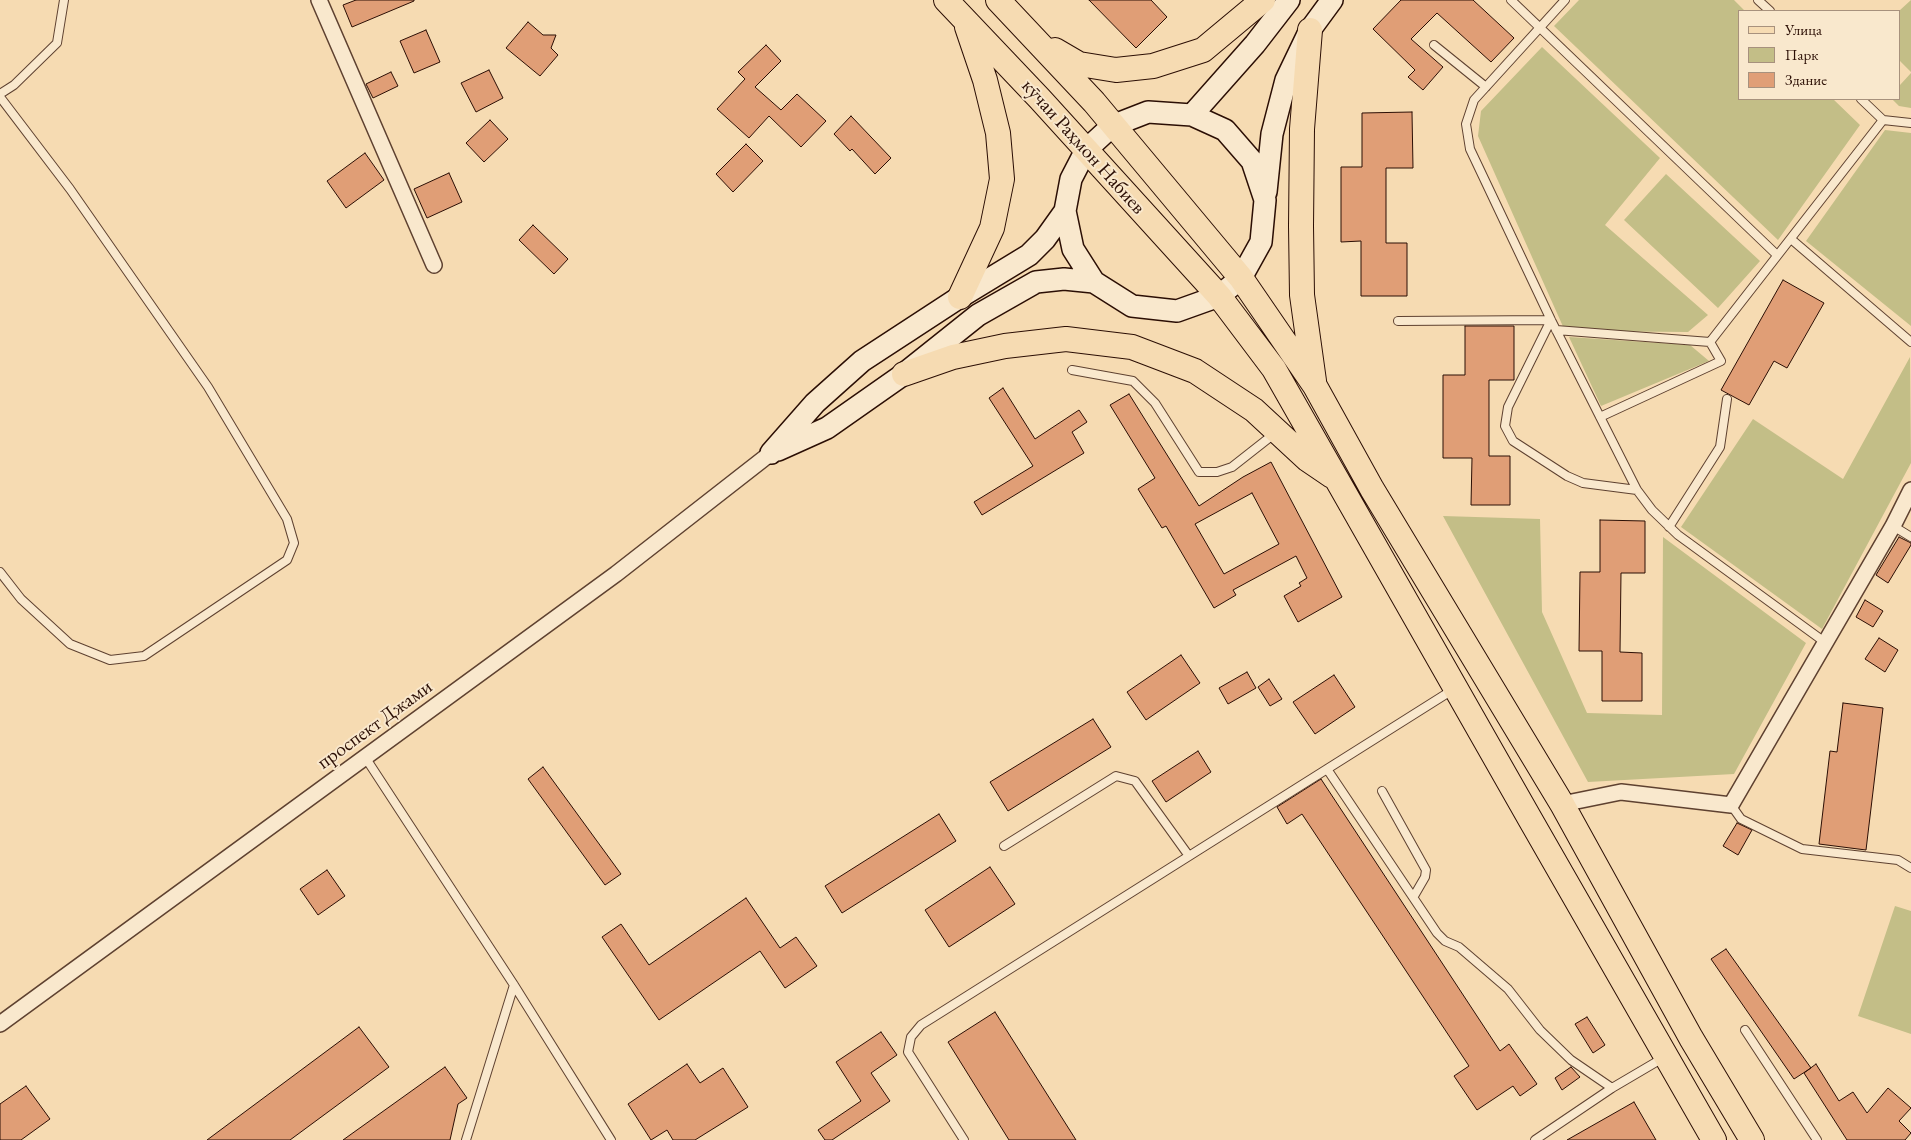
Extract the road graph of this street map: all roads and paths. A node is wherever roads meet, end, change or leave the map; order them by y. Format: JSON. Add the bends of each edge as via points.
{"nodes":[{"id":1,"x":64,"y":0,"type":"edge"},
{"id":2,"x":319,"y":0,"type":"edge"},
{"id":3,"x":946,"y":0,"type":"edge"},
{"id":4,"x":998,"y":0,"type":"edge"},
{"id":5,"x":1263,"y":0,"type":"edge"},
{"id":6,"x":1289,"y":0,"type":"edge"},
{"id":7,"x":1332,"y":0,"type":"edge"},
{"id":8,"x":1511,"y":0,"type":"edge"},
{"id":9,"x":1565,"y":0,"type":"edge"},
{"id":10,"x":1758,"y":0,"type":"edge"},
{"id":11,"x":1769,"y":10,"type":"edge"},
{"id":12,"x":965,"y":20,"type":"junction"},
{"id":13,"x":1540,"y":27,"type":"junction"},
{"id":14,"x":1310,"y":30,"type":"junction"},
{"id":15,"x":1031,"y":35,"type":"junction"},
{"id":16,"x":1434,"y":45,"type":"dead end"},
{"id":17,"x":1486,"y":87,"type":"junction"},
{"id":18,"x":0,"y":95,"type":"edge"},
{"id":19,"x":1862,"y":100,"type":"edge"},
{"id":20,"x":1192,"y":116,"type":"junction"},
{"id":21,"x":1883,"y":120,"type":"junction"},
{"id":22,"x":1911,"y":123,"type":"edge"},
{"id":23,"x":1112,"y":126,"type":"junction"},
{"id":24,"x":1086,"y":150,"type":"junction"},
{"id":25,"x":1265,"y":200,"type":"junction"},
{"id":26,"x":1065,"y":211,"type":"junction"},
{"id":27,"x":1791,"y":239,"type":"junction"},
{"id":28,"x":1778,"y":255,"type":"junction"},
{"id":29,"x":434,"y":265,"type":"dead end"},
{"id":30,"x":1241,"y":278,"type":"junction"},
{"id":31,"x":1094,"y":282,"type":"junction"},
{"id":32,"x":1219,"y":296,"type":"junction"},
{"id":33,"x":960,"y":297,"type":"junction"},
{"id":34,"x":1551,"y":320,"type":"junction"},
{"id":35,"x":1398,"y":321,"type":"dead end"},
{"id":36,"x":1556,"y":330,"type":"junction"},
{"id":37,"x":1710,"y":342,"type":"junction"},
{"id":38,"x":1911,"y":342,"type":"edge"},
{"id":39,"x":1072,"y":370,"type":"dead end"},
{"id":40,"x":904,"y":374,"type":"junction"},
{"id":41,"x":1314,"y":386,"type":"junction"},
{"id":42,"x":1728,"y":400,"type":"dead end"},
{"id":43,"x":1600,"y":417,"type":"junction"},
{"id":44,"x":1277,"y":432,"type":"junction"},
{"id":45,"x":771,"y":453,"type":"junction"},
{"id":46,"x":1338,"y":480,"type":"junction"},
{"id":47,"x":1372,"y":489,"type":"junction"},
{"id":48,"x":1637,"y":490,"type":"junction"},
{"id":49,"x":1911,"y":490,"type":"edge"},
{"id":50,"x":1351,"y":503,"type":"junction"},
{"id":51,"x":1893,"y":526,"type":"junction"},
{"id":52,"x":1669,"y":527,"type":"junction"},
{"id":53,"x":1911,"y":537,"type":"edge"},
{"id":54,"x":0,"y":572,"type":"edge"},
{"id":55,"x":1826,"y":644,"type":"junction"},
{"id":56,"x":1455,"y":688,"type":"junction"},
{"id":57,"x":365,"y":757,"type":"junction"},
{"id":58,"x":1327,"y":769,"type":"junction"},
{"id":59,"x":1382,"y":791,"type":"dead end"},
{"id":60,"x":1562,"y":804,"type":"junction"},
{"id":61,"x":1731,"y":805,"type":"junction"},
{"id":62,"x":1004,"y":846,"type":"dead end"},
{"id":63,"x":1189,"y":856,"type":"junction"},
{"id":64,"x":1911,"y":868,"type":"edge"},
{"id":65,"x":1414,"y":896,"type":"junction"},
{"id":66,"x":514,"y":985,"type":"junction"},
{"id":67,"x":0,"y":1024,"type":"edge"},
{"id":68,"x":1745,"y":1030,"type":"dead end"},
{"id":69,"x":1667,"y":1056,"type":"junction"},
{"id":70,"x":1612,"y":1088,"type":"junction"},
{"id":71,"x":466,"y":1140,"type":"edge"},
{"id":72,"x":611,"y":1140,"type":"edge"},
{"id":73,"x":964,"y":1140,"type":"edge"},
{"id":74,"x":1535,"y":1140,"type":"edge"},
{"id":75,"x":1714,"y":1140,"type":"edge"},
{"id":76,"x":1752,"y":1140,"type":"edge"},
{"id":77,"x":1817,"y":1140,"type":"edge"}],
"edges":[{"from":1,"to":18,"type":"lane","via":[[57,43]]},
{"from":2,"to":29,"type":"street"},
{"from":3,"to":12,"type":"main road","name":"кӯчаи Раҳмон Набиев"},
{"from":4,"to":15,"type":"main road","name":"кӯчаи Раҳмон Набиев"},
{"from":5,"to":15,"type":"main road","via":[[1203,50],[1153,66],[1116,70],[1079,64]]},
{"from":6,"to":20,"type":"main road"},
{"from":7,"to":14,"type":"main road"},
{"from":8,"to":13,"type":"lane"},
{"from":9,"to":13,"type":"lane"},
{"from":10,"to":11,"type":"lane"},
{"from":12,"to":24,"type":"main road","name":"кӯчаи Раҳмон Набиев"},
{"from":12,"to":33,"type":"main road","via":[[998,133],[1002,179],[992,228]]},
{"from":13,"to":17,"type":"lane"},
{"from":13,"to":28,"type":"lane"},
{"from":14,"to":25,"type":"main road","via":[[1286,80],[1272,134]]},
{"from":14,"to":41,"type":"main road","via":[[1302,129],[1301,226],[1302,295]]},
{"from":15,"to":23,"type":"main road","name":"кӯчаи Раҳмон Набиев","via":[[1094,102]]},
{"from":16,"to":17,"type":"lane"},
{"from":17,"to":34,"type":"lane","via":[[1474,100],[1466,124],[1470,149]]},
{"from":18,"to":54,"type":"lane","via":[[208,387],[287,519],[294,543],[287,560],[144,656],[110,660],[70,644],[20,599]]},
{"from":19,"to":21,"type":"lane"},
{"from":20,"to":23,"type":"main road","via":[[1148,112]]},
{"from":20,"to":25,"type":"main road","via":[[1225,130],[1252,161]]},
{"from":21,"to":22,"type":"lane"},
{"from":21,"to":27,"type":"lane"},
{"from":23,"to":24,"type":"main road"},
{"from":23,"to":30,"type":"main road","name":"кӯчаи Раҳмон Набиев"},
{"from":24,"to":26,"type":"main road","via":[[1071,179]]},
{"from":24,"to":32,"type":"main road","name":"кӯчаи Раҳмон Набиев"},
{"from":25,"to":30,"type":"main road","via":[[1261,242]]},
{"from":26,"to":31,"type":"main road","via":[[1073,249]]},
{"from":26,"to":33,"type":"main road","via":[[1046,239],[1029,255]]},
{"from":27,"to":28,"type":"lane"},
{"from":27,"to":38,"type":"lane"},
{"from":28,"to":37,"type":"lane"},
{"from":30,"to":32,"type":"main road"},
{"from":30,"to":41,"type":"main road","name":"кӯчаи Раҳмон Набиев"},
{"from":31,"to":32,"type":"main road","via":[[1132,306],[1177,311]]},
{"from":31,"to":40,"type":"main road","via":[[1064,279],[1036,282],[978,315]]},
{"from":32,"to":46,"type":"main road","name":"кӯчаи Раҳмон Набиев","via":[[1274,369]]},
{"from":33,"to":45,"type":"main road","via":[[862,361],[815,403]]},
{"from":34,"to":35,"type":"lane"},
{"from":34,"to":36,"type":"lane"},
{"from":34,"to":48,"type":"lane","via":[[1508,408],[1505,426],[1513,441],[1567,476],[1583,482]]},
{"from":36,"to":37,"type":"lane"},
{"from":36,"to":43,"type":"lane"},
{"from":37,"to":43,"type":"lane","via":[[1721,361]]},
{"from":39,"to":44,"type":"lane","via":[[1133,381],[1155,403],[1199,472],[1217,472],[1232,467]]},
{"from":40,"to":44,"type":"main road","via":[[953,356],[1066,338],[1132,347],[1195,371],[1254,410]]},
{"from":40,"to":45,"type":"main road","via":[[828,428]]},
{"from":41,"to":47,"type":"main road","name":"кӯчаи Раҳмон Набиев"},
{"from":42,"to":52,"type":"lane","via":[[1720,448]]},
{"from":43,"to":48,"type":"lane"},
{"from":44,"to":46,"type":"main road","via":[[1307,459]]},
{"from":45,"to":57,"type":"street","name":"проспект Джами","via":[[616,574]]},
{"from":46,"to":50,"type":"main road","name":"кӯчаи Раҳмон Набиев"},
{"from":47,"to":50,"type":"main road"},
{"from":47,"to":60,"type":"main road","name":"кӯчаи Раҳмон Набиев"},
{"from":48,"to":52,"type":"lane"},
{"from":49,"to":51,"type":"street"},
{"from":50,"to":56,"type":"main road","name":"кӯчаи Раҳмон Набиев"},
{"from":51,"to":53,"type":"lane"},
{"from":51,"to":55,"type":"street"},
{"from":52,"to":55,"type":"lane"},
{"from":55,"to":61,"type":"street"},
{"from":56,"to":58,"type":"lane"},
{"from":56,"to":69,"type":"main road","name":"кӯчаи Раҳмон Набиев"},
{"from":57,"to":66,"type":"lane"},
{"from":57,"to":67,"type":"street","name":"проспект Джами"},
{"from":58,"to":63,"type":"lane"},
{"from":58,"to":65,"type":"lane"},
{"from":59,"to":65,"type":"lane","via":[[1426,870],[1426,877]]},
{"from":60,"to":61,"type":"street","via":[[1621,792]]},
{"from":60,"to":76,"type":"main road","name":"кӯчаи Раҳмон Набиев","via":[[1691,1038]]},
{"from":61,"to":64,"type":"lane","via":[[1741,819],[1802,849],[1898,860]]},
{"from":62,"to":63,"type":"lane","via":[[1116,776],[1135,781]]},
{"from":63,"to":73,"type":"lane","via":[[921,1025],[911,1037],[908,1052]]},
{"from":65,"to":70,"type":"lane","via":[[1445,941],[1459,947],[1508,989],[1540,1030],[1571,1060]]},
{"from":66,"to":71,"type":"lane"},
{"from":66,"to":72,"type":"lane"},
{"from":68,"to":77,"type":"lane"},
{"from":69,"to":70,"type":"lane"},
{"from":69,"to":75,"type":"main road","name":"кӯчаи Раҳмон Набиев"},
{"from":70,"to":74,"type":"lane"}]}
